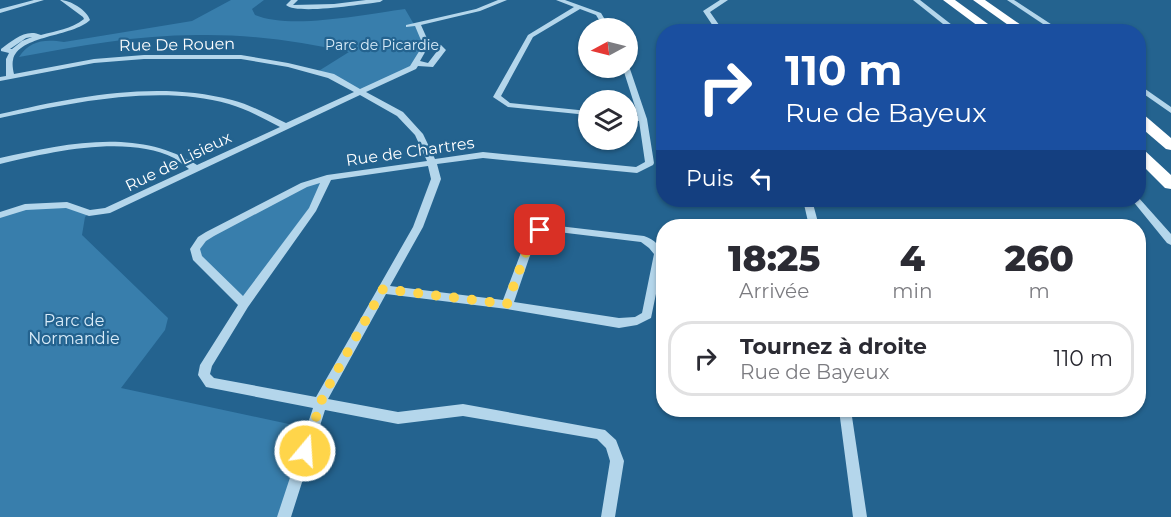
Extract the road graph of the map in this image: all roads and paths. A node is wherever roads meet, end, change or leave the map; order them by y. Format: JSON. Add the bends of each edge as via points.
{"nodes":[{"id":1,"x":41,"y":0,"type":"edge"},
{"id":2,"x":63,"y":0,"type":"edge"},
{"id":3,"x":295,"y":0,"type":"edge"},
{"id":4,"x":380,"y":0,"type":"edge"},
{"id":5,"x":504,"y":0,"type":"edge"},
{"id":6,"x":559,"y":0,"type":"edge"},
{"id":7,"x":725,"y":0,"type":"edge"},
{"id":8,"x":916,"y":0,"type":"edge"},
{"id":9,"x":948,"y":0,"type":"edge"},
{"id":10,"x":978,"y":0,"type":"edge"},
{"id":11,"x":1010,"y":0,"type":"edge"},
{"id":12,"x":579,"y":8,"type":"junction"},
{"id":13,"x":0,"y":11,"type":"edge"},
{"id":14,"x":601,"y":18,"type":"edge"},
{"id":15,"x":417,"y":24,"type":"junction"},
{"id":16,"x":715,"y":24,"type":"edge"},
{"id":17,"x":948,"y":24,"type":"edge"},
{"id":18,"x":982,"y":24,"type":"edge"},
{"id":19,"x":1014,"y":24,"type":"edge"},
{"id":20,"x":1048,"y":24,"type":"edge"},
{"id":21,"x":408,"y":26,"type":"dead end"},
{"id":22,"x":426,"y":45,"type":"junction"},
{"id":23,"x":415,"y":63,"type":"junction"},
{"id":24,"x":5,"y":77,"type":"edge"},
{"id":25,"x":629,"y":78,"type":"edge"},
{"id":26,"x":362,"y":92,"type":"junction"},
{"id":27,"x":1146,"y":92,"type":"edge"},
{"id":28,"x":1171,"y":111,"type":"edge"},
{"id":29,"x":578,"y":112,"type":"edge"},
{"id":30,"x":0,"y":116,"type":"edge"},
{"id":31,"x":638,"y":118,"type":"edge"},
{"id":32,"x":643,"y":119,"type":"junction"},
{"id":33,"x":1146,"y":124,"type":"edge"},
{"id":34,"x":285,"y":126,"type":"junction"},
{"id":35,"x":1171,"y":146,"type":"edge"},
{"id":36,"x":1146,"y":160,"type":"edge"},
{"id":37,"x":0,"y":161,"type":"edge"},
{"id":38,"x":432,"y":162,"type":"junction"},
{"id":39,"x":196,"y":169,"type":"junction"},
{"id":40,"x":327,"y":178,"type":"junction"},
{"id":41,"x":1171,"y":184,"type":"edge"},
{"id":42,"x":1143,"y":207,"type":"edge"},
{"id":43,"x":0,"y":215,"type":"edge"},
{"id":44,"x":1171,"y":241,"type":"edge"},
{"id":45,"x":656,"y":250,"type":"edge"},
{"id":46,"x":656,"y":269,"type":"edge"},
{"id":47,"x":383,"y":289,"type":"junction"},
{"id":48,"x":244,"y":304,"type":"junction"},
{"id":49,"x":507,"y":304,"type":"junction"},
{"id":50,"x":321,"y":402,"type":"junction"},
{"id":51,"x":846,"y":417,"type":"edge"},
{"id":52,"x":284,"y":517,"type":"edge"},
{"id":53,"x":608,"y":517,"type":"edge"},
{"id":54,"x":860,"y":517,"type":"edge"}],
"edges":[{"from":1,"to":13,"type":"street"},
{"from":2,"to":24,"type":"street","via":[[86,16],[84,24],[48,35],[24,36],[3,50],[13,51]]},
{"from":3,"to":4,"type":"street","via":[[289,5],[334,6]]},
{"from":5,"to":15,"type":"street"},
{"from":6,"to":12,"type":"street"},
{"from":7,"to":16,"type":"street","via":[[706,11]]},
{"from":8,"to":17,"type":"street"},
{"from":9,"to":18,"type":"highway"},
{"from":10,"to":19,"type":"highway"},
{"from":11,"to":20,"type":"street"},
{"from":12,"to":14,"type":"street"},
{"from":12,"to":29,"type":"street","via":[[530,36],[497,97],[508,105]]},
{"from":15,"to":21,"type":"street"},
{"from":15,"to":22,"type":"street"},
{"from":22,"to":23,"type":"street"},
{"from":22,"to":23,"type":"street","name":"Rue de Lisieux","via":[[442,50],[430,65]]},
{"from":23,"to":26,"type":"street","name":"Rue de Lisieux"},
{"from":24,"to":26,"type":"street","name":"Rue De Rouen","via":[[94,61],[241,57],[324,74]]},
{"from":25,"to":32,"type":"street","name":"Rue de Chartres"},
{"from":26,"to":34,"type":"street","name":"Rue de Lisieux"},
{"from":26,"to":38,"type":"street","name":"Rue De Rouen","via":[[400,114],[419,134]]},
{"from":27,"to":28,"type":"street"},
{"from":30,"to":34,"type":"street","via":[[94,98],[147,94],[228,101]]},
{"from":31,"to":32,"type":"street"},
{"from":32,"to":38,"type":"street","name":"Rue de Chartres","via":[[650,163],[637,170],[483,155]]},
{"from":33,"to":35,"type":"highway"},
{"from":34,"to":39,"type":"street","name":"Rue de Lisieux"},
{"from":36,"to":41,"type":"highway"},
{"from":37,"to":39,"type":"street","via":[[51,149],[105,144],[151,148],[184,158]]},
{"from":38,"to":40,"type":"street","name":"Rue de Chartres"},
{"from":38,"to":47,"type":"street","name":"Rue De Rouen","via":[[436,179],[418,227]]},
{"from":39,"to":43,"type":"street","name":"Rue de Lisieux","via":[[107,211],[89,213],[68,205],[25,207]]},
{"from":40,"to":48,"type":"street","via":[[313,209]]},
{"from":40,"to":48,"type":"street","name":"Rue de Chartres","via":[[304,185],[210,234],[195,249],[197,257]]},
{"from":42,"to":44,"type":"street"},
{"from":45,"to":49,"type":"street","via":[[644,239],[540,230],[532,236]]},
{"from":46,"to":49,"type":"street","via":[[647,315],[637,321],[620,323]]},
{"from":47,"to":49,"type":"street"},
{"from":47,"to":50,"type":"street","name":"Rue De Rouen"},
{"from":48,"to":50,"type":"street","via":[[206,365],[204,375],[210,383]]},
{"from":50,"to":52,"type":"street","name":"Rue De Rouen"},
{"from":50,"to":53,"type":"street","via":[[398,418],[463,410],[600,434],[611,444],[617,461]]},
{"from":51,"to":54,"type":"street"}]}
